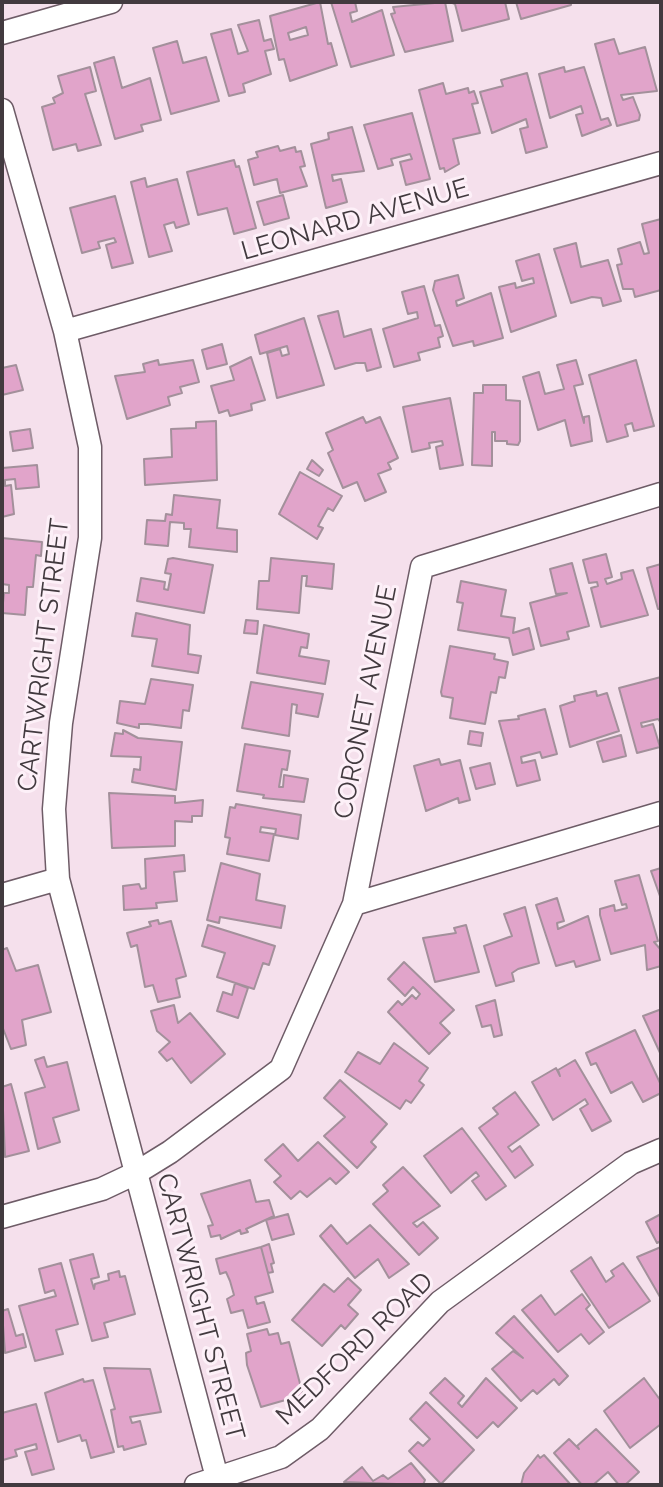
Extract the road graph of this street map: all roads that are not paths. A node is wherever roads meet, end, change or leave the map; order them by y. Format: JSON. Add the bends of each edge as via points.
{"nodes":[{"id":1,"x":111,"y":2,"type":"edge"},
{"id":2,"x":2,"y":33,"type":"edge"},
{"id":3,"x":2,"y":110,"type":"edge"},
{"id":4,"x":661,"y":163,"type":"edge"},
{"id":5,"x":65,"y":331,"type":"junction"},
{"id":6,"x":661,"y":494,"type":"edge"},
{"id":7,"x":661,"y":813,"type":"edge"},
{"id":8,"x":58,"y":879,"type":"junction"},
{"id":9,"x":2,"y":895,"type":"edge"},
{"id":10,"x":354,"y":904,"type":"junction"},
{"id":11,"x":661,"y":1150,"type":"edge"},
{"id":12,"x":136,"y":1173,"type":"junction"},
{"id":13,"x":2,"y":1217,"type":"edge"},
{"id":14,"x":210,"y":1483,"type":"edge"}],
"edges":[{"from":1,"to":2,"type":"street"},
{"from":3,"to":5,"type":"street","name":"CARTWRIGHT STREET"},
{"from":4,"to":5,"type":"street","name":"LEONARD AVENUE"},
{"from":5,"to":8,"type":"street","name":"CARTWRIGHT STREET","via":[[90,447],[90,538],[61,723],[54,809]]},
{"from":6,"to":10,"type":"street","name":"CORONET AVENUE","via":[[422,567]]},
{"from":7,"to":10,"type":"street"},
{"from":8,"to":9,"type":"street"},
{"from":8,"to":12,"type":"street","name":"CARTWRIGHT STREET"},
{"from":10,"to":12,"type":"street","via":[[281,1069]]},
{"from":11,"to":14,"type":"street","name":"MEDFORD ROAD","via":[[631,1163],[440,1302],[320,1429],[281,1457]]},
{"from":12,"to":13,"type":"street","via":[[102,1189]]},
{"from":12,"to":14,"type":"street","name":"CARTWRIGHT STREET"}]}
